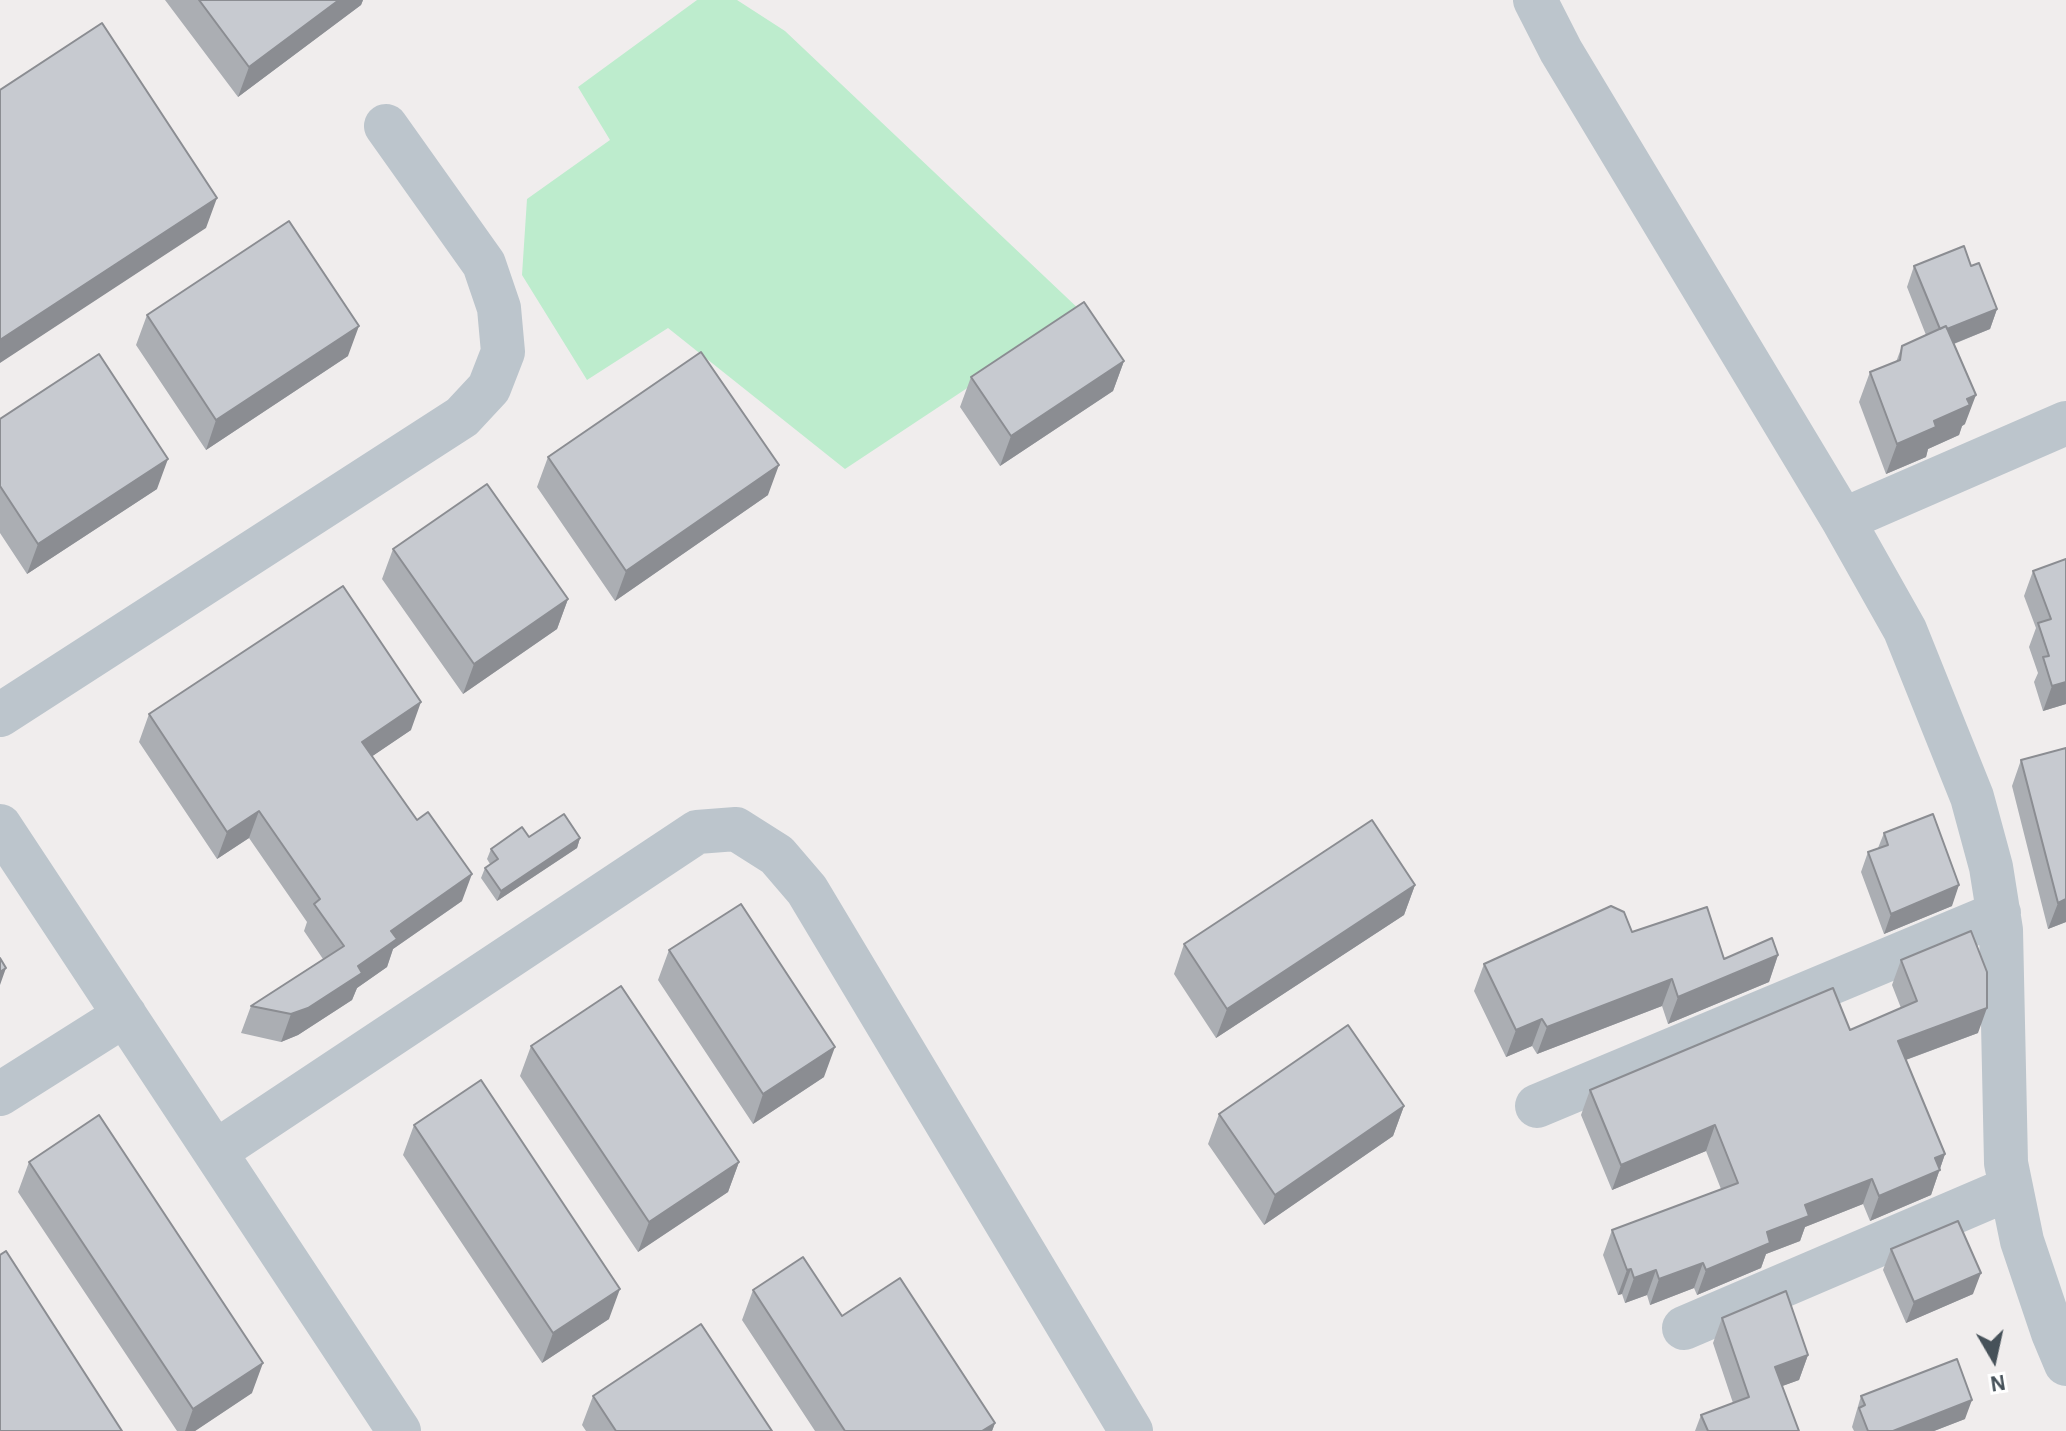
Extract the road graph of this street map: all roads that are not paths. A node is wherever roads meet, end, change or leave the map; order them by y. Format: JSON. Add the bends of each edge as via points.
{"nodes":[{"id":1,"x":1535,"y":0,"type":"edge"},
{"id":2,"x":386,"y":126,"type":"dead end"},
{"id":3,"x":2066,"y":423,"type":"edge"},
{"id":4,"x":1843,"y":520,"type":"junction"},
{"id":5,"x":0,"y":715,"type":"edge"},
{"id":6,"x":0,"y":826,"type":"edge"},
{"id":7,"x":1999,"y":913,"type":"junction"},
{"id":8,"x":125,"y":1015,"type":"junction"},
{"id":9,"x":0,"y":1094,"type":"edge"},
{"id":10,"x":1537,"y":1106,"type":"dead end"},
{"id":11,"x":215,"y":1152,"type":"junction"},
{"id":12,"x":2011,"y":1188,"type":"junction"},
{"id":13,"x":1684,"y":1328,"type":"dead end"},
{"id":14,"x":2066,"y":1364,"type":"edge"},
{"id":15,"x":399,"y":1431,"type":"edge"},
{"id":16,"x":1131,"y":1431,"type":"edge"}],
"edges":[{"from":1,"to":4,"type":"street"},
{"from":2,"to":5,"type":"street","via":[[484,264],[499,308],[503,352],[489,388],[462,417]]},
{"from":3,"to":4,"type":"street"},
{"from":4,"to":7,"type":"street","via":[[1905,630],[1972,797]]},
{"from":6,"to":8,"type":"street"},
{"from":7,"to":10,"type":"street"},
{"from":7,"to":12,"type":"street"},
{"from":8,"to":9,"type":"street"},
{"from":8,"to":11,"type":"street"},
{"from":11,"to":15,"type":"street"},
{"from":11,"to":16,"type":"street","via":[[697,832],[736,829],[777,855],[807,890]]},
{"from":12,"to":13,"type":"street"},
{"from":12,"to":14,"type":"street","via":[[2022,1241]]}]}
